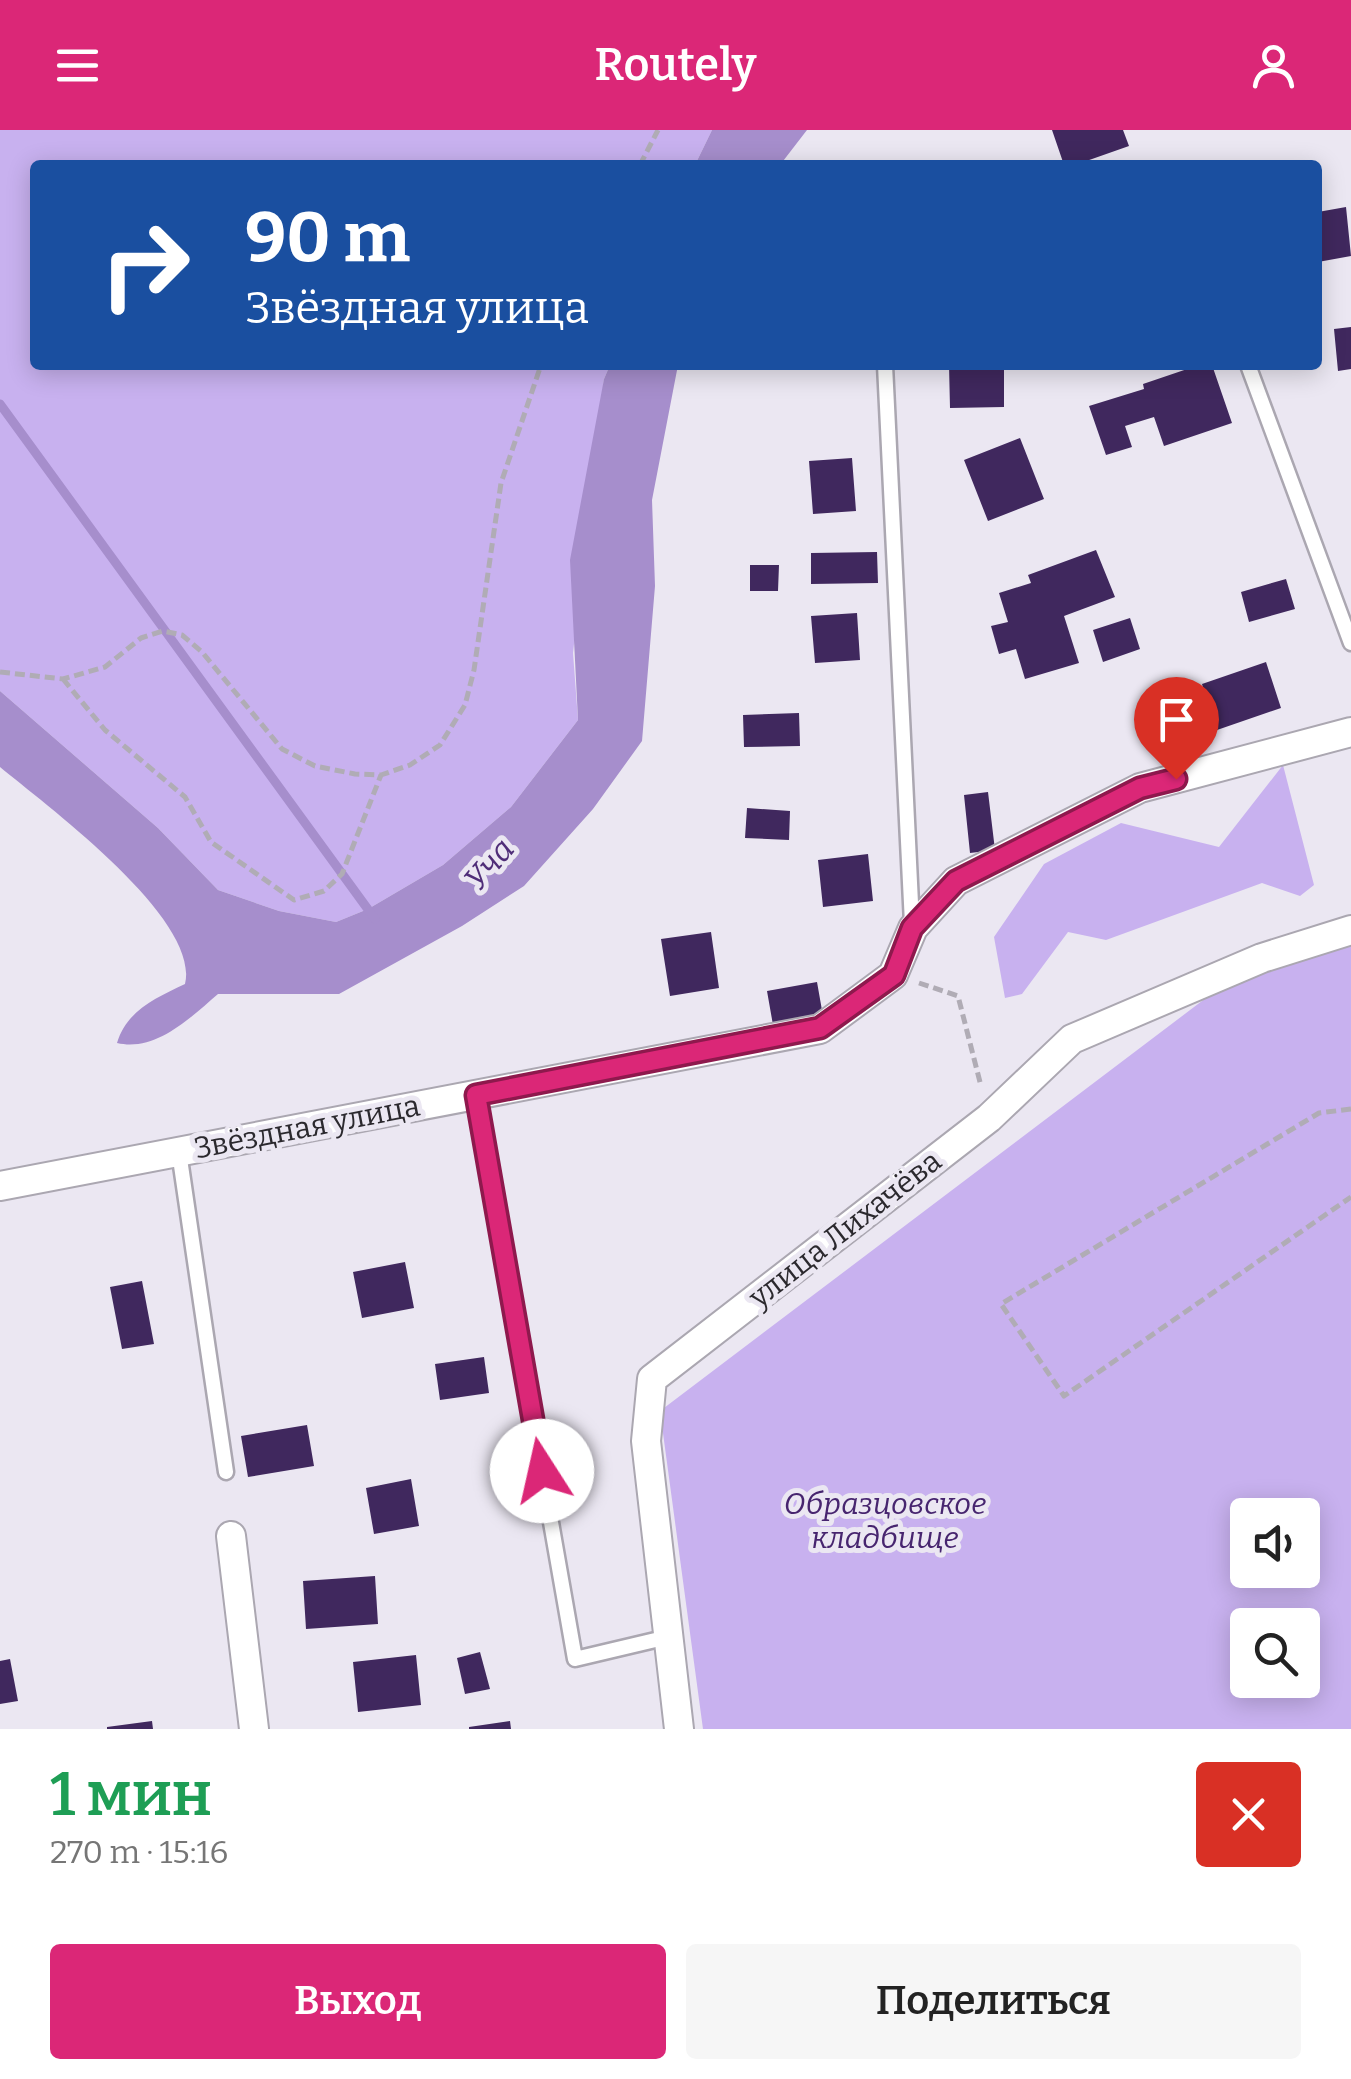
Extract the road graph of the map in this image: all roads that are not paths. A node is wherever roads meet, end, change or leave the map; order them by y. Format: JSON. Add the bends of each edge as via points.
{"nodes":[{"id":1,"x":885,"y":370,"type":"edge"},
{"id":2,"x":1250,"y":370,"type":"edge"},
{"id":3,"x":1351,"y":643,"type":"edge"},
{"id":4,"x":1351,"y":732,"type":"edge"},
{"id":5,"x":912,"y":928,"type":"junction"},
{"id":6,"x":1351,"y":930,"type":"edge"},
{"id":7,"x":476,"y":1095,"type":"junction"},
{"id":8,"x":178,"y":1152,"type":"junction"},
{"id":9,"x":0,"y":1186,"type":"edge"},
{"id":10,"x":226,"y":1472,"type":"dead end"},
{"id":11,"x":230,"y":1536,"type":"dead end"},
{"id":12,"x":668,"y":1637,"type":"junction"},
{"id":13,"x":254,"y":1729,"type":"edge"},
{"id":14,"x":680,"y":1729,"type":"edge"}],
"edges":[{"from":1,"to":5,"type":"lane"},
{"from":2,"to":3,"type":"lane"},
{"from":4,"to":5,"type":"street","via":[[1140,788],[956,881]]},
{"from":5,"to":7,"type":"street","name":"Звёздная улица","via":[[894,975],[820,1028]]},
{"from":6,"to":12,"type":"street","name":"улица Лихачёва","via":[[1262,958],[1072,1038],[989,1118],[652,1379],[646,1441]]},
{"from":7,"to":8,"type":"street","name":"Звёздная улица"},
{"from":7,"to":12,"type":"lane","via":[[575,1659]]},
{"from":8,"to":9,"type":"street","name":"Звёздная улица"},
{"from":8,"to":10,"type":"lane"},
{"from":11,"to":13,"type":"street"},
{"from":12,"to":14,"type":"street","name":"улица Лихачёва"}]}
